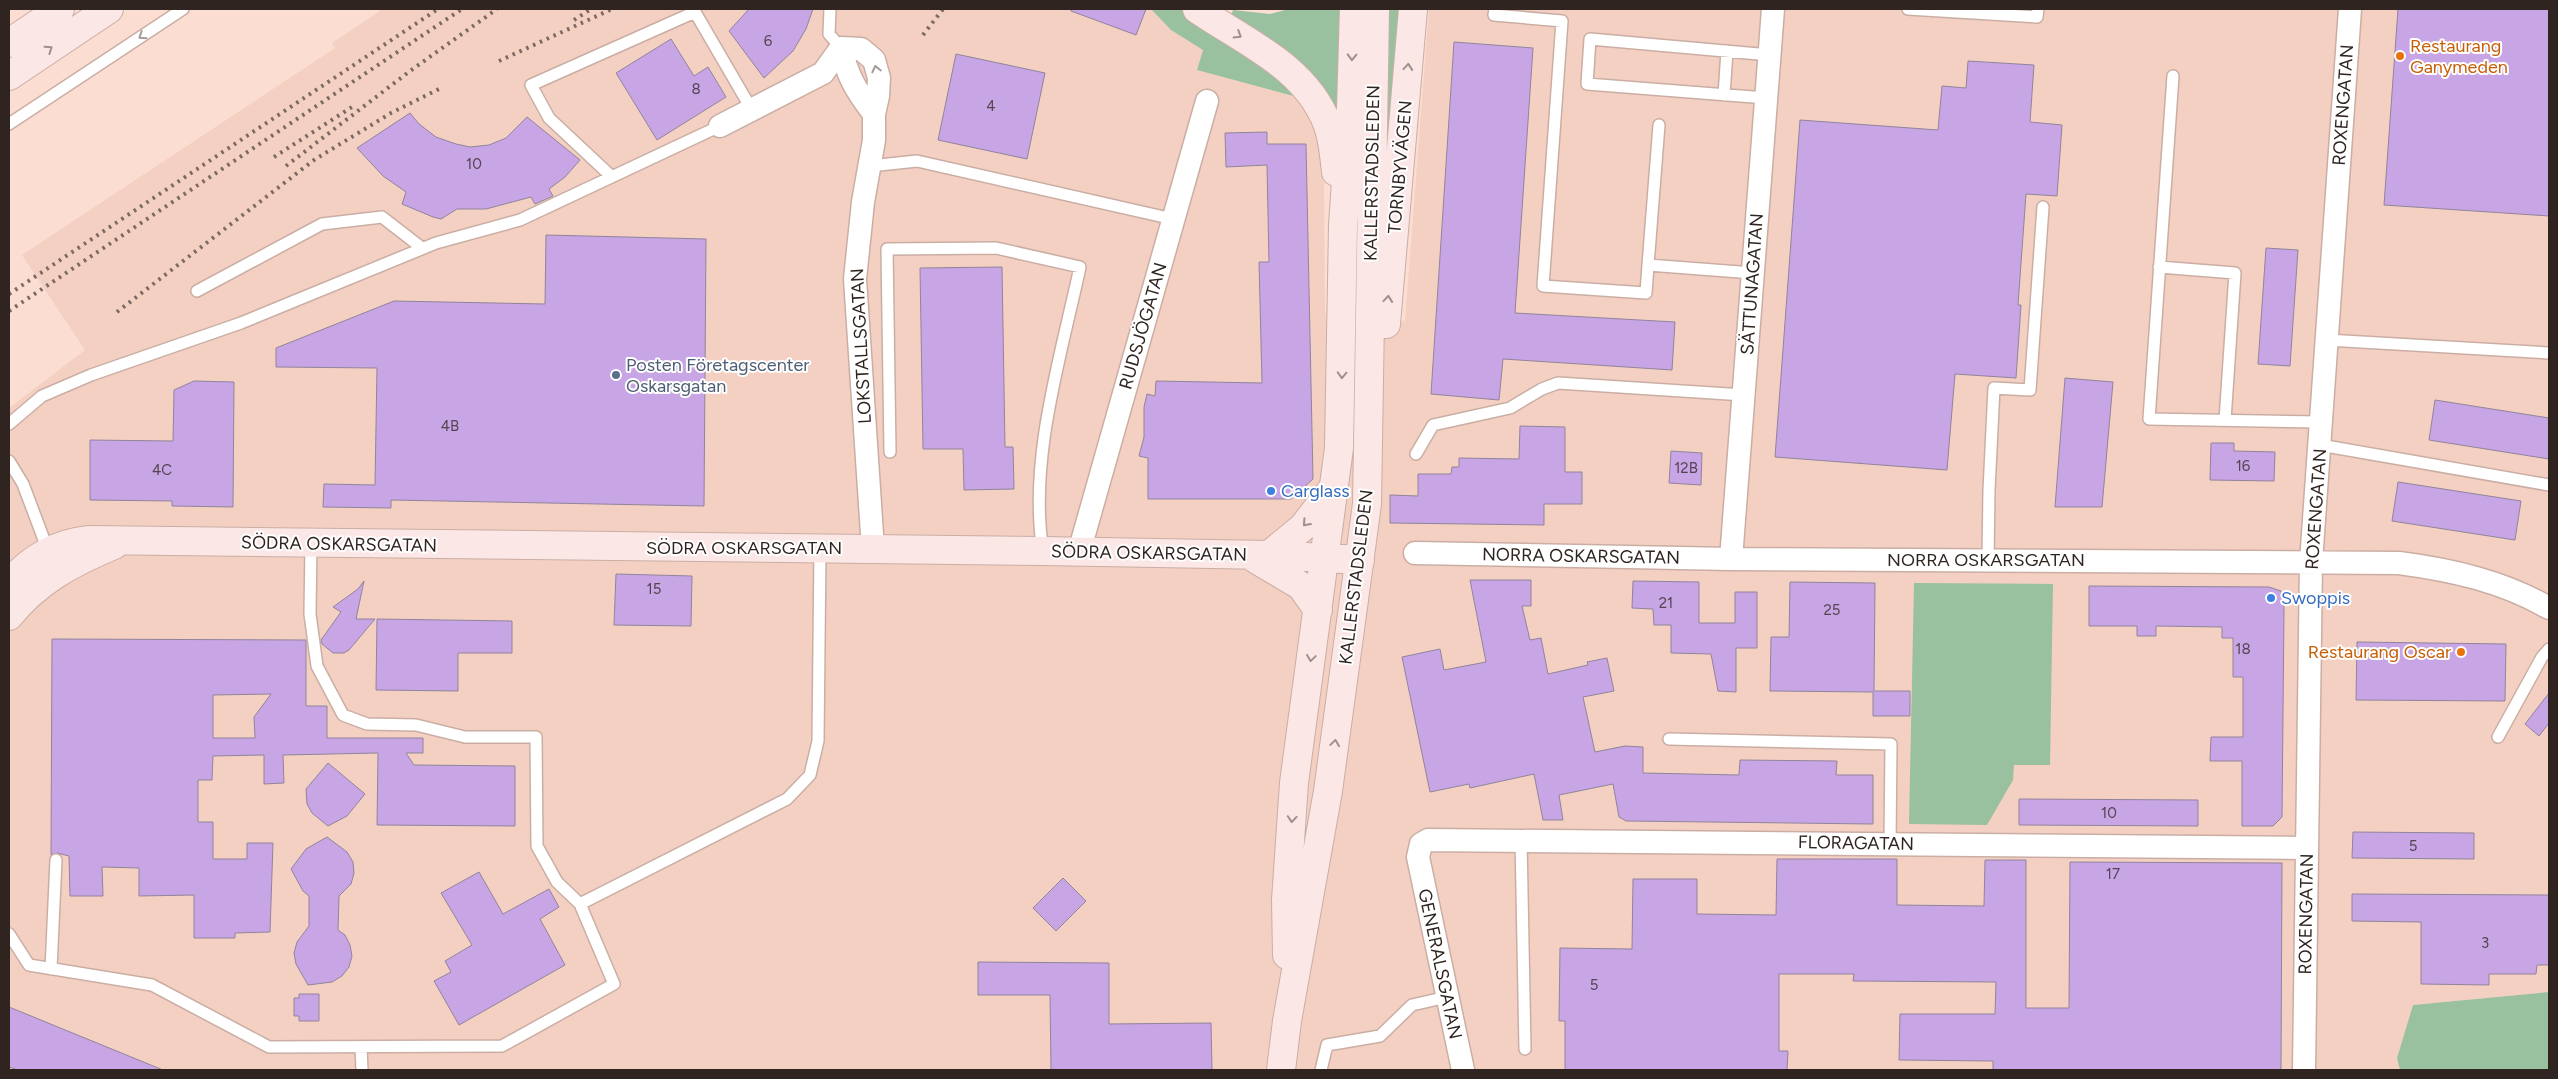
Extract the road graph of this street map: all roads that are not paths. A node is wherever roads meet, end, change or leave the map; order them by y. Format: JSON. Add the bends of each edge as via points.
{"nodes":[{"id":1,"x":60,"y":9,"type":"edge"},
{"id":2,"x":109,"y":9,"type":"edge"},
{"id":3,"x":183,"y":9,"type":"edge"},
{"id":4,"x":830,"y":9,"type":"edge"},
{"id":5,"x":1197,"y":9,"type":"edge"},
{"id":6,"x":1354,"y":9,"type":"edge"},
{"id":7,"x":1374,"y":9,"type":"edge"},
{"id":8,"x":1414,"y":9,"type":"edge"},
{"id":9,"x":1495,"y":9,"type":"edge"},
{"id":10,"x":1774,"y":9,"type":"edge"},
{"id":11,"x":1908,"y":9,"type":"edge"},
{"id":12,"x":2038,"y":9,"type":"edge"},
{"id":13,"x":2350,"y":9,"type":"edge"},
{"id":14,"x":9,"y":43,"type":"edge"},
{"id":15,"x":841,"y":48,"type":"junction"},
{"id":16,"x":1727,"y":51,"type":"junction"},
{"id":17,"x":1770,"y":55,"type":"junction"},
{"id":18,"x":9,"y":76,"type":"edge"},
{"id":19,"x":2173,"y":76,"type":"dead end"},
{"id":20,"x":1724,"y":95,"type":"junction"},
{"id":21,"x":1766,"y":98,"type":"junction"},
{"id":22,"x":1207,"y":101,"type":"dead end"},
{"id":23,"x":752,"y":110,"type":"junction"},
{"id":24,"x":874,"y":114,"type":"junction"},
{"id":25,"x":9,"y":124,"type":"edge"},
{"id":26,"x":1659,"y":125,"type":"dead end"},
{"id":27,"x":720,"y":126,"type":"joint"},
{"id":28,"x":870,"y":166,"type":"junction"},
{"id":29,"x":612,"y":177,"type":"junction"},
{"id":30,"x":2043,"y":207,"type":"dead end"},
{"id":31,"x":1173,"y":219,"type":"junction"},
{"id":32,"x":1343,"y":226,"type":"junction"},
{"id":33,"x":422,"y":248,"type":"junction"},
{"id":34,"x":1648,"y":266,"type":"junction"},
{"id":35,"x":2159,"y":267,"type":"junction"},
{"id":36,"x":1753,"y":273,"type":"junction"},
{"id":37,"x":197,"y":291,"type":"dead end"},
{"id":38,"x":2327,"y":340,"type":"junction"},
{"id":39,"x":2549,"y":353,"type":"edge"},
{"id":40,"x":1744,"y":395,"type":"junction"},
{"id":41,"x":2225,"y":420,"type":"junction"},
{"id":42,"x":2321,"y":422,"type":"junction"},
{"id":43,"x":9,"y":424,"type":"edge"},
{"id":44,"x":2320,"y":445,"type":"junction"},
{"id":45,"x":890,"y":452,"type":"dead end"},
{"id":46,"x":1416,"y":454,"type":"dead end"},
{"id":47,"x":9,"y":461,"type":"edge"},
{"id":48,"x":1335,"y":484,"type":"junction"},
{"id":49,"x":2549,"y":485,"type":"edge"},
{"id":50,"x":1366,"y":504,"type":"junction"},
{"id":51,"x":311,"y":544,"type":"junction"},
{"id":52,"x":820,"y":548,"type":"junction"},
{"id":53,"x":872,"y":549,"type":"junction"},
{"id":54,"x":1042,"y":551,"type":"junction"},
{"id":55,"x":1079,"y":552,"type":"junction"},
{"id":56,"x":1415,"y":553,"type":"dead end"},
{"id":57,"x":1258,"y":554,"type":"junction"},
{"id":58,"x":1325,"y":559,"type":"junction"},
{"id":59,"x":1731,"y":559,"type":"junction"},
{"id":60,"x":1360,"y":560,"type":"junction"},
{"id":61,"x":1988,"y":560,"type":"junction"},
{"id":62,"x":53,"y":561,"type":"junction"},
{"id":63,"x":2312,"y":562,"type":"junction"},
{"id":64,"x":9,"y":584,"type":"edge"},
{"id":65,"x":2549,"y":608,"type":"edge"},
{"id":66,"x":1318,"y":610,"type":"junction"},
{"id":67,"x":9,"y":616,"type":"edge"},
{"id":68,"x":2549,"y":649,"type":"edge"},
{"id":69,"x":2498,"y":737,"type":"dead end"},
{"id":70,"x":1669,"y":739,"type":"dead end"},
{"id":71,"x":1521,"y":839,"type":"junction"},
{"id":72,"x":1890,"y":843,"type":"junction"},
{"id":73,"x":2306,"y":848,"type":"junction"},
{"id":74,"x":1418,"y":857,"type":"joint"},
{"id":75,"x":56,"y":860,"type":"dead end"},
{"id":76,"x":580,"y":904,"type":"junction"},
{"id":77,"x":9,"y":934,"type":"edge"},
{"id":78,"x":51,"y":969,"type":"junction"},
{"id":79,"x":1447,"y":997,"type":"junction"},
{"id":80,"x":1288,"y":1021,"type":"junction"},
{"id":81,"x":361,"y":1046,"type":"junction"},
{"id":82,"x":1525,"y":1049,"type":"dead end"},
{"id":83,"x":362,"y":1070,"type":"edge"},
{"id":84,"x":1281,"y":1070,"type":"edge"},
{"id":85,"x":1321,"y":1070,"type":"edge"},
{"id":86,"x":1462,"y":1070,"type":"edge"},
{"id":87,"x":2304,"y":1070,"type":"edge"}],
"edges":[{"from":1,"to":14,"type":"main road"},
{"from":18,"to":2,"type":"main road","one_way":true},
{"from":3,"to":25,"type":"lane","one_way":true},
{"from":4,"to":15,"type":"lane","via":[[829,34]]},
{"from":5,"to":32,"type":"main road","one_way":true,"via":[[1264,51],[1311,95],[1327,122]]},
{"from":6,"to":32,"type":"main road","name":"KALLERSTADSLEDEN","one_way":true},
{"from":7,"to":50,"type":"main road","name":"KALLERSTADSLEDEN"},
{"from":50,"to":8,"type":"main road","name":"TORNBYVÄGEN","one_way":true,"via":[[1379,404]]},
{"from":9,"to":34,"type":"lane","via":[[1494,15],[1562,21],[1543,286],[1646,293]]},
{"from":10,"to":17,"type":"street","name":"SÄTTUNAGATAN"},
{"from":11,"to":12,"type":"lane","via":[[2037,17]]},
{"from":13,"to":38,"type":"street","name":"ROXENGATAN"},
{"from":15,"to":23,"type":"street","via":[[823,72]]},
{"from":15,"to":24,"type":"street","via":[[845,70]]},
{"from":24,"to":15,"type":"street","name":"LOKSTALLSGATAN","one_way":true,"via":[[879,78],[874,60],[861,49]]},
{"from":16,"to":17,"type":"lane"},
{"from":16,"to":20,"type":"lane"},
{"from":16,"to":20,"type":"lane","via":[[1590,39],[1587,84]]},
{"from":17,"to":21,"type":"street","name":"SÄTTUNAGATAN"},
{"from":19,"to":35,"type":"lane"},
{"from":20,"to":21,"type":"lane"},
{"from":21,"to":36,"type":"street","name":"SÄTTUNAGATAN"},
{"from":22,"to":31,"type":"street","name":"RUDSJÖGATAN"},
{"from":23,"to":27,"type":"street"},
{"from":23,"to":29,"type":"lane","via":[[695,12],[531,85],[549,118]]},
{"from":24,"to":28,"type":"street","name":"LOKSTALLSGATAN"},
{"from":26,"to":34,"type":"lane"},
{"from":27,"to":29,"type":"lane"},
{"from":28,"to":31,"type":"lane","via":[[917,161]]},
{"from":28,"to":53,"type":"street","name":"LOKSTALLSGATAN","via":[[855,279]]},
{"from":29,"to":33,"type":"lane","via":[[520,220]]},
{"from":30,"to":61,"type":"lane","via":[[2030,390],[1994,388]]},
{"from":31,"to":55,"type":"street","name":"RUDSJÖGATAN"},
{"from":32,"to":48,"type":"main road","name":"KALLERSTADSLEDEN","one_way":true,"via":[[1341,409]]},
{"from":33,"to":37,"type":"lane","via":[[382,217],[322,224]]},
{"from":33,"to":43,"type":"lane","via":[[241,323],[91,375],[42,396]]},
{"from":34,"to":36,"type":"lane"},
{"from":35,"to":41,"type":"lane","via":[[2235,273]]},
{"from":35,"to":41,"type":"lane","via":[[2149,419]]},
{"from":36,"to":40,"type":"street","name":"SÄTTUNAGATAN"},
{"from":38,"to":39,"type":"lane"},
{"from":38,"to":42,"type":"street","name":"ROXENGATAN"},
{"from":40,"to":46,"type":"lane","via":[[1558,383],[1510,408],[1433,425]]},
{"from":40,"to":59,"type":"street","name":"SÄTTUNAGATAN"},
{"from":41,"to":42,"type":"lane"},
{"from":42,"to":44,"type":"street","name":"ROXENGATAN"},
{"from":44,"to":49,"type":"lane"},
{"from":44,"to":63,"type":"street","name":"ROXENGATAN"},
{"from":45,"to":54,"type":"lane","via":[[888,250],[996,248],[1080,267],[1041,452],[1039,527]]},
{"from":47,"to":62,"type":"lane","via":[[23,484]]},
{"from":48,"to":57,"type":"main road","one_way":true,"via":[[1303,527]]},
{"from":48,"to":58,"type":"main road","name":"KALLERSTADSLEDEN"},
{"from":50,"to":60,"type":"main road","name":"KALLERSTADSLEDEN"},
{"from":51,"to":52,"type":"main road","name":"SÖDRA OSKARSGATAN"},
{"from":51,"to":62,"type":"main road","name":"SÖDRA OSKARSGATAN","via":[[127,540],[87,556]]},
{"from":51,"to":76,"type":"lane","via":[[310,614],[317,666],[343,715],[367,724],[416,725],[465,737],[536,737],[537,846],[557,882]]},
{"from":52,"to":53,"type":"main road","name":"SÖDRA OSKARSGATAN"},
{"from":52,"to":76,"type":"lane","via":[[818,741],[810,774],[787,799]]},
{"from":53,"to":54,"type":"main road","name":"SÖDRA OSKARSGATAN"},
{"from":54,"to":55,"type":"main road","name":"SÖDRA OSKARSGATAN"},
{"from":55,"to":57,"type":"main road","name":"SÖDRA OSKARSGATAN"},
{"from":56,"to":59,"type":"street","name":"NORRA OSKARSGATAN"},
{"from":57,"to":58,"type":"main road","name":"SÖDRA OSKARSGATAN"},
{"from":57,"to":66,"type":"main road","via":[[1301,586]]},
{"from":58,"to":60,"type":"main road","name":"SÖDRA OSKARSGATAN"},
{"from":58,"to":66,"type":"main road","name":"KALLERSTADSLEDEN"},
{"from":59,"to":61,"type":"street","name":"NORRA OSKARSGATAN"},
{"from":80,"to":60,"type":"main road","name":"KALLERSTADSLEDEN","one_way":true,"via":[[1328,791]]},
{"from":61,"to":63,"type":"street","name":"NORRA OSKARSGATAN"},
{"from":62,"to":64,"type":"main road","name":"SÖDRA OSKARSGATAN","via":[[18,572]]},
{"from":62,"to":67,"type":"main road","name":"SÖDRA OSKARSGATAN"},
{"from":63,"to":65,"type":"street","name":"NORRA OSKARSGATAN","via":[[2399,563],[2440,568],[2502,585]]},
{"from":63,"to":73,"type":"street","name":"ROXENGATAN"},
{"from":66,"to":80,"type":"main road","name":"KALLERSTADSLEDEN","one_way":true,"via":[[1294,783],[1286,900]]},
{"from":68,"to":69,"type":"lane"},
{"from":70,"to":72,"type":"lane","via":[[1891,744]]},
{"from":71,"to":72,"type":"street","name":"FLORAGATAN"},
{"from":71,"to":74,"type":"street","name":"FLORAGATAN","via":[[1428,840],[1421,844]]},
{"from":71,"to":82,"type":"lane"},
{"from":72,"to":73,"type":"street","name":"FLORAGATAN"},
{"from":73,"to":87,"type":"street","name":"ROXENGATAN"},
{"from":74,"to":79,"type":"street","name":"GENERALSGATAN"},
{"from":75,"to":78,"type":"lane"},
{"from":76,"to":81,"type":"lane","via":[[614,984],[502,1046]]},
{"from":77,"to":78,"type":"lane","via":[[29,965]]},
{"from":78,"to":81,"type":"lane","via":[[152,985],[269,1047]]},
{"from":79,"to":85,"type":"lane","via":[[1412,1005],[1380,1036],[1327,1045]]},
{"from":79,"to":86,"type":"street","name":"GENERALSGATAN"},
{"from":80,"to":84,"type":"main road","name":"KALLERSTADSLEDEN"},
{"from":81,"to":83,"type":"lane"}]}
